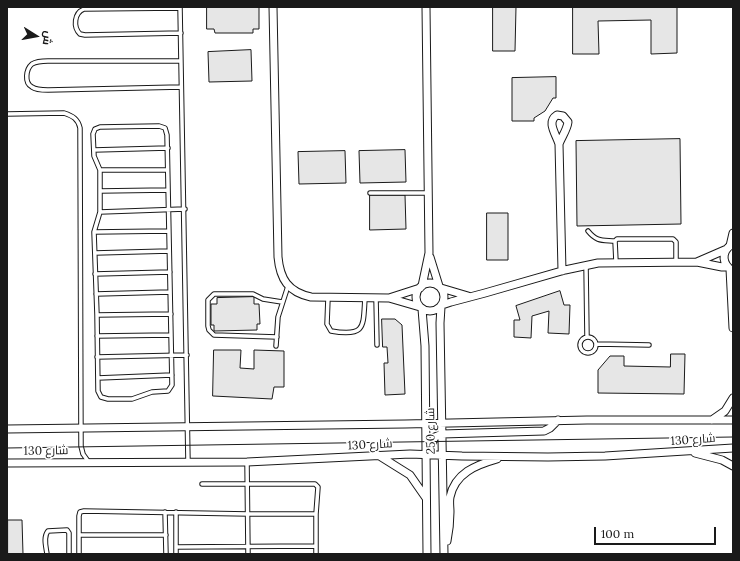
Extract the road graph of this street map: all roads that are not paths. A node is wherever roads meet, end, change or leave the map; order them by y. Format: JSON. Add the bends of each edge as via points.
{"nodes":[{"id":1,"x":180,"y":7,"type":"edge"},
{"id":2,"x":273,"y":7,"type":"edge"},
{"id":3,"x":426,"y":7,"type":"edge"},
{"id":4,"x":181,"y":33,"type":"junction"},
{"id":5,"x":181,"y":61,"type":"junction"},
{"id":6,"x":181,"y":87,"type":"junction"},
{"id":7,"x":7,"y":114,"type":"edge"},
{"id":8,"x":559,"y":144,"type":"dead end"},
{"id":9,"x":168,"y":148,"type":"junction"},
{"id":10,"x":94,"y":150,"type":"junction"},
{"id":11,"x":100,"y":170,"type":"junction"},
{"id":12,"x":167,"y":170,"type":"junction"},
{"id":13,"x":168,"y":190,"type":"junction"},
{"id":14,"x":100,"y":191,"type":"junction"},
{"id":15,"x":370,"y":193,"type":"dead end"},
{"id":16,"x":428,"y":193,"type":"junction"},
{"id":17,"x":185,"y":209,"type":"junction"},
{"id":18,"x":168,"y":210,"type":"junction"},
{"id":19,"x":100,"y":212,"type":"junction"},
{"id":20,"x":168,"y":231,"type":"junction"},
{"id":21,"x":588,"y":231,"type":"dead end"},
{"id":22,"x":94,"y":232,"type":"junction"},
{"id":23,"x":733,"y":233,"type":"edge"},
{"id":24,"x":615,"y":241,"type":"junction"},
{"id":25,"x":730,"y":246,"type":"edge"},
{"id":26,"x":169,"y":251,"type":"junction"},
{"id":27,"x":95,"y":253,"type":"junction"},
{"id":28,"x":429,"y":253,"type":"junction"},
{"id":29,"x":676,"y":261,"type":"junction"},
{"id":30,"x":616,"y":262,"type":"junction"},
{"id":31,"x":696,"y":262,"type":"junction"},
{"id":32,"x":586,"y":265,"type":"junction"},
{"id":33,"x":730,"y":269,"type":"edge"},
{"id":34,"x":562,"y":271,"type":"junction"},
{"id":35,"x":170,"y":272,"type":"junction"},
{"id":36,"x":95,"y":274,"type":"junction"},
{"id":37,"x":288,"y":286,"type":"junction"},
{"id":38,"x":421,"y":287,"type":"junction"},
{"id":39,"x":440,"y":287,"type":"junction"},
{"id":40,"x":170,"y":292,"type":"junction"},
{"id":41,"x":96,"y":294,"type":"junction"},
{"id":42,"x":470,"y":296,"type":"junction"},
{"id":43,"x":328,"y":298,"type":"junction"},
{"id":44,"x":365,"y":298,"type":"junction"},
{"id":45,"x":376,"y":298,"type":"junction"},
{"id":46,"x":389,"y":298,"type":"junction"},
{"id":47,"x":282,"y":302,"type":"junction"},
{"id":48,"x":441,"y":306,"type":"junction"},
{"id":49,"x":421,"y":308,"type":"junction"},
{"id":50,"x":170,"y":314,"type":"junction"},
{"id":51,"x":97,"y":315,"type":"junction"},
{"id":52,"x":733,"y":328,"type":"edge"},
{"id":53,"x":171,"y":335,"type":"junction"},
{"id":54,"x":97,"y":336,"type":"junction"},
{"id":55,"x":277,"y":337,"type":"junction"},
{"id":56,"x":588,"y":337,"type":"junction"},
{"id":57,"x":596,"y":344,"type":"junction"},
{"id":58,"x":377,"y":345,"type":"dead end"},
{"id":59,"x":649,"y":345,"type":"dead end"},
{"id":60,"x":276,"y":346,"type":"dead end"},
{"id":61,"x":172,"y":355,"type":"junction"},
{"id":62,"x":187,"y":355,"type":"junction"},
{"id":63,"x":97,"y":357,"type":"junction"},
{"id":64,"x":172,"y":375,"type":"junction"},
{"id":65,"x":98,"y":378,"type":"junction"},
{"id":66,"x":733,"y":398,"type":"edge"},
{"id":67,"x":558,"y":420,"type":"junction"},
{"id":68,"x":712,"y":420,"type":"junction"},
{"id":69,"x":733,"y":420,"type":"edge"},
{"id":70,"x":442,"y":422,"type":"junction"},
{"id":71,"x":425,"y":423,"type":"junction"},
{"id":72,"x":188,"y":427,"type":"junction"},
{"id":73,"x":82,"y":428,"type":"junction"},
{"id":74,"x":7,"y":429,"type":"edge"},
{"id":75,"x":442,"y":434,"type":"junction"},
{"id":76,"x":733,"y":448,"type":"edge"},
{"id":77,"x":686,"y":452,"type":"junction"},
{"id":78,"x":426,"y":454,"type":"junction"},
{"id":79,"x":378,"y":455,"type":"junction"},
{"id":80,"x":442,"y":455,"type":"junction"},
{"id":81,"x":504,"y":457,"type":"junction"},
{"id":82,"x":88,"y":461,"type":"junction"},
{"id":83,"x":188,"y":462,"type":"junction"},
{"id":84,"x":247,"y":462,"type":"junction"},
{"id":85,"x":7,"y":463,"type":"edge"},
{"id":86,"x":733,"y":466,"type":"edge"},
{"id":87,"x":247,"y":483,"type":"junction"},
{"id":88,"x":202,"y":484,"type":"dead end"},
{"id":89,"x":426,"y":498,"type":"junction"},
{"id":90,"x":165,"y":512,"type":"junction"},
{"id":91,"x":176,"y":512,"type":"junction"},
{"id":92,"x":248,"y":514,"type":"junction"},
{"id":93,"x":316,"y":514,"type":"junction"},
{"id":94,"x":79,"y":535,"type":"junction"},
{"id":95,"x":166,"y":535,"type":"junction"},
{"id":96,"x":316,"y":546,"type":"junction"},
{"id":97,"x":176,"y":547,"type":"junction"},
{"id":98,"x":248,"y":547,"type":"junction"},
{"id":99,"x":47,"y":554,"type":"edge"},
{"id":100,"x":70,"y":554,"type":"edge"},
{"id":101,"x":79,"y":554,"type":"edge"},
{"id":102,"x":166,"y":554,"type":"edge"},
{"id":103,"x":176,"y":554,"type":"edge"},
{"id":104,"x":248,"y":554,"type":"edge"},
{"id":105,"x":316,"y":554,"type":"edge"},
{"id":106,"x":427,"y":554,"type":"edge"},
{"id":107,"x":444,"y":554,"type":"edge"}],
"edges":[{"from":1,"to":4,"type":"lane"},
{"from":1,"to":4,"type":"lane","via":[[84,9],[76,16],[76,28],[80,34],[85,35]]},
{"from":2,"to":37,"type":"street","via":[[278,257],[280,272]]},
{"from":3,"to":16,"type":"street"},
{"from":4,"to":5,"type":"lane"},
{"from":5,"to":6,"type":"lane"},
{"from":5,"to":6,"type":"lane","via":[[48,60],[32,64],[26,77],[32,87],[48,90]]},
{"from":6,"to":17,"type":"lane"},
{"from":7,"to":73,"type":"lane","via":[[64,113],[78,121],[80,128]]},
{"from":8,"to":34,"type":"street"},
{"from":9,"to":10,"type":"lane"},
{"from":9,"to":10,"type":"lane","via":[[166,131],[162,127],[100,128],[95,129]]},
{"from":9,"to":12,"type":"lane"},
{"from":10,"to":11,"type":"lane"},
{"from":11,"to":12,"type":"lane"},
{"from":11,"to":14,"type":"lane"},
{"from":12,"to":13,"type":"lane"},
{"from":13,"to":14,"type":"lane"},
{"from":13,"to":18,"type":"lane"},
{"from":14,"to":19,"type":"lane"},
{"from":15,"to":16,"type":"lane"},
{"from":16,"to":28,"type":"street"},
{"from":17,"to":18,"type":"lane"},
{"from":17,"to":62,"type":"lane"},
{"from":18,"to":19,"type":"lane"},
{"from":18,"to":20,"type":"lane"},
{"from":19,"to":22,"type":"lane"},
{"from":20,"to":22,"type":"lane"},
{"from":20,"to":26,"type":"lane"},
{"from":21,"to":24,"type":"lane","via":[[597,240]]},
{"from":22,"to":27,"type":"lane"},
{"from":23,"to":25,"type":"street"},
{"from":24,"to":29,"type":"lane","via":[[673,239],[676,242]]},
{"from":24,"to":30,"type":"lane"},
{"from":25,"to":31,"type":"street"},
{"from":25,"to":33,"type":"street","via":[[724,258]]},
{"from":26,"to":27,"type":"lane"},
{"from":26,"to":35,"type":"lane"},
{"from":27,"to":36,"type":"lane"},
{"from":28,"to":38,"type":"street"},
{"from":28,"to":39,"type":"street"},
{"from":29,"to":30,"type":"street"},
{"from":29,"to":31,"type":"street"},
{"from":30,"to":32,"type":"street"},
{"from":31,"to":33,"type":"street"},
{"from":32,"to":34,"type":"street"},
{"from":32,"to":56,"type":"lane"},
{"from":33,"to":52,"type":"street"},
{"from":34,"to":42,"type":"street"},
{"from":35,"to":36,"type":"lane"},
{"from":35,"to":40,"type":"lane"},
{"from":36,"to":41,"type":"lane"},
{"from":37,"to":43,"type":"street","via":[[303,296]]},
{"from":37,"to":47,"type":"lane"},
{"from":38,"to":39,"type":"street","via":[[430,283]]},
{"from":38,"to":46,"type":"street"},
{"from":38,"to":49,"type":"street","via":[[416,296]]},
{"from":39,"to":42,"type":"street"},
{"from":39,"to":48,"type":"street","via":[[444,296]]},
{"from":40,"to":41,"type":"lane"},
{"from":40,"to":50,"type":"lane"},
{"from":41,"to":51,"type":"lane"},
{"from":42,"to":48,"type":"street"},
{"from":43,"to":44,"type":"street"},
{"from":43,"to":44,"type":"lane","via":[[328,324],[332,331],[338,332],[356,331],[362,327]]},
{"from":44,"to":45,"type":"street"},
{"from":45,"to":46,"type":"street"},
{"from":45,"to":58,"type":"lane"},
{"from":46,"to":49,"type":"street"},
{"from":47,"to":55,"type":"lane"},
{"from":47,"to":55,"type":"lane","via":[[263,299],[253,294],[214,294],[208,300],[208,326],[214,335]]},
{"from":48,"to":49,"type":"street","via":[[430,311]]},
{"from":48,"to":70,"type":"street","name":"شارع 250"},
{"from":49,"to":71,"type":"street","name":"شارع 250","via":[[424,332]]},
{"from":50,"to":51,"type":"lane"},
{"from":50,"to":53,"type":"lane"},
{"from":51,"to":54,"type":"lane"},
{"from":53,"to":54,"type":"lane"},
{"from":53,"to":61,"type":"lane"},
{"from":54,"to":63,"type":"lane"},
{"from":55,"to":60,"type":"lane"},
{"from":56,"to":57,"type":"lane","via":[[594,339]]},
{"from":56,"to":57,"type":"lane","via":[[581,343],[584,352],[592,352]]},
{"from":57,"to":59,"type":"lane"},
{"from":61,"to":62,"type":"lane"},
{"from":61,"to":63,"type":"lane"},
{"from":61,"to":64,"type":"lane"},
{"from":62,"to":72,"type":"lane"},
{"from":63,"to":65,"type":"lane"},
{"from":64,"to":65,"type":"lane"},
{"from":64,"to":65,"type":"lane","via":[[172,385],[168,391],[152,392],[132,399],[101,397],[98,391]]},
{"from":66,"to":68,"type":"street","via":[[725,411]]},
{"from":67,"to":68,"type":"street","name":"شارع 130"},
{"from":67,"to":70,"type":"street","name":"شارع 130"},
{"from":67,"to":75,"type":"street","via":[[544,430]]},
{"from":68,"to":69,"type":"street","name":"شارع 130"},
{"from":70,"to":71,"type":"street","name":"شارع 130"},
{"from":70,"to":75,"type":"street","name":"شارع 250"},
{"from":71,"to":72,"type":"street","name":"شارع 130"},
{"from":71,"to":78,"type":"street","name":"شارع 250"},
{"from":72,"to":73,"type":"street","name":"شارع 130"},
{"from":72,"to":83,"type":"lane"},
{"from":73,"to":74,"type":"street","name":"شارع 130"},
{"from":73,"to":82,"type":"lane","via":[[81,446]]},
{"from":75,"to":78,"type":"street","via":[[435,437]]},
{"from":75,"to":80,"type":"street","name":"شارع 250"},
{"from":76,"to":77,"type":"street","name":"شارع 130"},
{"from":77,"to":81,"type":"street","name":"شارع 130"},
{"from":77,"to":86,"type":"street","via":[[716,458]]},
{"from":78,"to":79,"type":"street","name":"شارع 130"},
{"from":78,"to":80,"type":"street","name":"شارع 130"},
{"from":78,"to":89,"type":"street","name":"شارع 250"},
{"from":79,"to":84,"type":"street","name":"شارع 130"},
{"from":79,"to":89,"type":"street","via":[[410,475]]},
{"from":80,"to":81,"type":"street","name":"شارع 130"},
{"from":80,"to":107,"type":"street","name":"شارع 250"},
{"from":81,"to":107,"type":"street","via":[[473,467],[455,484],[450,498],[450,527]]},
{"from":82,"to":83,"type":"street","name":"شارع 130"},
{"from":82,"to":85,"type":"street","name":"شارع 130"},
{"from":83,"to":84,"type":"street","name":"شارع 130"},
{"from":84,"to":87,"type":"lane"},
{"from":87,"to":88,"type":"lane"},
{"from":87,"to":92,"type":"lane"},
{"from":87,"to":93,"type":"lane","via":[[315,484],[318,487]]},
{"from":89,"to":106,"type":"street","name":"شارع 250"},
{"from":90,"to":91,"type":"lane"},
{"from":90,"to":94,"type":"lane","via":[[80,512]]},
{"from":90,"to":95,"type":"lane"},
{"from":91,"to":92,"type":"lane"},
{"from":91,"to":97,"type":"lane"},
{"from":92,"to":93,"type":"lane"},
{"from":92,"to":98,"type":"lane"},
{"from":93,"to":96,"type":"lane"},
{"from":94,"to":95,"type":"lane"},
{"from":94,"to":101,"type":"lane"},
{"from":95,"to":102,"type":"lane"},
{"from":96,"to":98,"type":"lane"},
{"from":96,"to":105,"type":"lane"},
{"from":97,"to":98,"type":"lane"},
{"from":97,"to":103,"type":"lane"},
{"from":98,"to":104,"type":"lane"},
{"from":99,"to":100,"type":"lane","via":[[45,537],[48,531],[66,530],[69,533]]}]}
